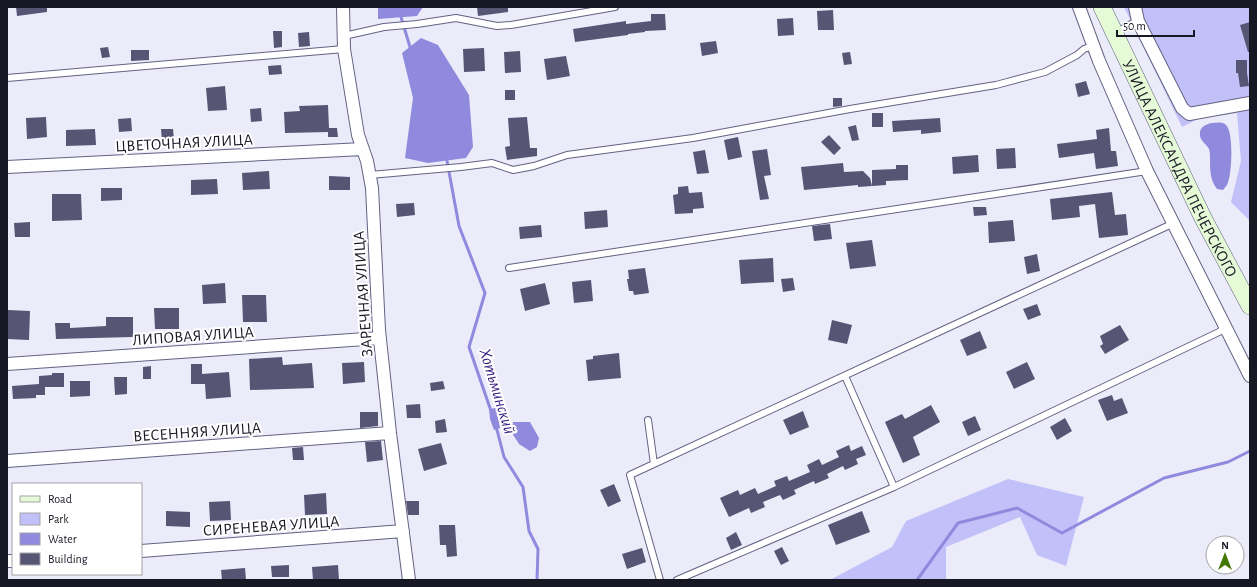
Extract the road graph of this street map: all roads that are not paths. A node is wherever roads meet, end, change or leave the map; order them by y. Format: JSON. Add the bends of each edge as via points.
{"nodes":[{"id":1,"x":343,"y":7,"type":"edge"},
{"id":2,"x":615,"y":7,"type":"edge"},
{"id":3,"x":1079,"y":7,"type":"edge"},
{"id":4,"x":1102,"y":7,"type":"edge"},
{"id":5,"x":1135,"y":7,"type":"edge"},
{"id":6,"x":1138,"y":22,"type":"junction"},
{"id":7,"x":1115,"y":34,"type":"junction"},
{"id":8,"x":344,"y":36,"type":"junction"},
{"id":9,"x":1093,"y":46,"type":"junction"},
{"id":10,"x":344,"y":49,"type":"junction"},
{"id":11,"x":7,"y":78,"type":"edge"},
{"id":12,"x":1250,"y":103,"type":"edge"},
{"id":13,"x":363,"y":149,"type":"junction"},
{"id":14,"x":7,"y":167,"type":"edge"},
{"id":15,"x":1147,"y":171,"type":"junction"},
{"id":16,"x":370,"y":175,"type":"junction"},
{"id":17,"x":1174,"y":223,"type":"junction"},
{"id":18,"x":509,"y":268,"type":"dead end"},
{"id":19,"x":1250,"y":306,"type":"edge"},
{"id":20,"x":1226,"y":327,"type":"junction"},
{"id":21,"x":380,"y":338,"type":"junction"},
{"id":22,"x":7,"y":364,"type":"edge"},
{"id":23,"x":845,"y":376,"type":"junction"},
{"id":24,"x":1250,"y":376,"type":"edge"},
{"id":25,"x":648,"y":420,"type":"dead end"},
{"id":26,"x":390,"y":432,"type":"junction"},
{"id":27,"x":7,"y":461,"type":"edge"},
{"id":28,"x":654,"y":464,"type":"junction"},
{"id":29,"x":894,"y":487,"type":"junction"},
{"id":30,"x":403,"y":531,"type":"junction"},
{"id":31,"x":142,"y":551,"type":"edge"},
{"id":32,"x":409,"y":580,"type":"edge"},
{"id":33,"x":660,"y":580,"type":"edge"},
{"id":34,"x":677,"y":580,"type":"edge"}],
"edges":[{"from":1,"to":8,"type":"street","name":"ЗАРЕЧНАЯ УЛИЦА"},
{"from":2,"to":8,"type":"lane","via":[[511,25],[497,26],[456,18],[384,27]]},
{"from":3,"to":9,"type":"street"},
{"from":4,"to":7,"type":"main road","name":"УЛИЦА АЛЕКСАНДРА ПЕЧЕРСКОГО"},
{"from":5,"to":6,"type":"street"},
{"from":6,"to":7,"type":"lane"},
{"from":6,"to":12,"type":"street","via":[[1182,108],[1189,114]]},
{"from":7,"to":19,"type":"main road","name":"УЛИЦА АЛЕКСАНДРА ПЕЧЕРСКОГО","via":[[1203,218]]},
{"from":8,"to":10,"type":"street","name":"ЗАРЕЧНАЯ УЛИЦА"},
{"from":9,"to":15,"type":"street"},
{"from":9,"to":16,"type":"lane","via":[[1044,72],[996,85],[693,138],[567,155],[513,170],[492,163]]},
{"from":10,"to":11,"type":"lane"},
{"from":10,"to":13,"type":"street","name":"ЗАРЕЧНАЯ УЛИЦА","via":[[358,135]]},
{"from":13,"to":14,"type":"street","name":"ЦВЕТОЧНАЯ УЛИЦА"},
{"from":13,"to":16,"type":"street","name":"ЗАРЕЧНАЯ УЛИЦА"},
{"from":15,"to":17,"type":"street"},
{"from":15,"to":18,"type":"lane"},
{"from":16,"to":21,"type":"street","name":"ЗАРЕЧНАЯ УЛИЦА"},
{"from":17,"to":20,"type":"street"},
{"from":17,"to":23,"type":"lane"},
{"from":20,"to":24,"type":"street"},
{"from":20,"to":29,"type":"lane"},
{"from":21,"to":22,"type":"street","name":"ЛИПОВАЯ УЛИЦА"},
{"from":21,"to":26,"type":"street","name":"ЗАРЕЧНАЯ УЛИЦА"},
{"from":23,"to":28,"type":"lane"},
{"from":23,"to":29,"type":"lane"},
{"from":25,"to":28,"type":"lane"},
{"from":26,"to":27,"type":"street","name":"ВЕСЕННЯЯ УЛИЦА"},
{"from":26,"to":30,"type":"street","name":"ЗАРЕЧНАЯ УЛИЦА"},
{"from":28,"to":33,"type":"lane","via":[[630,475]]},
{"from":29,"to":34,"type":"lane"},
{"from":30,"to":31,"type":"street","name":"СИРЕНЕВАЯ УЛИЦА"},
{"from":30,"to":32,"type":"street","name":"ЗАРЕЧНАЯ УЛИЦА"}]}
